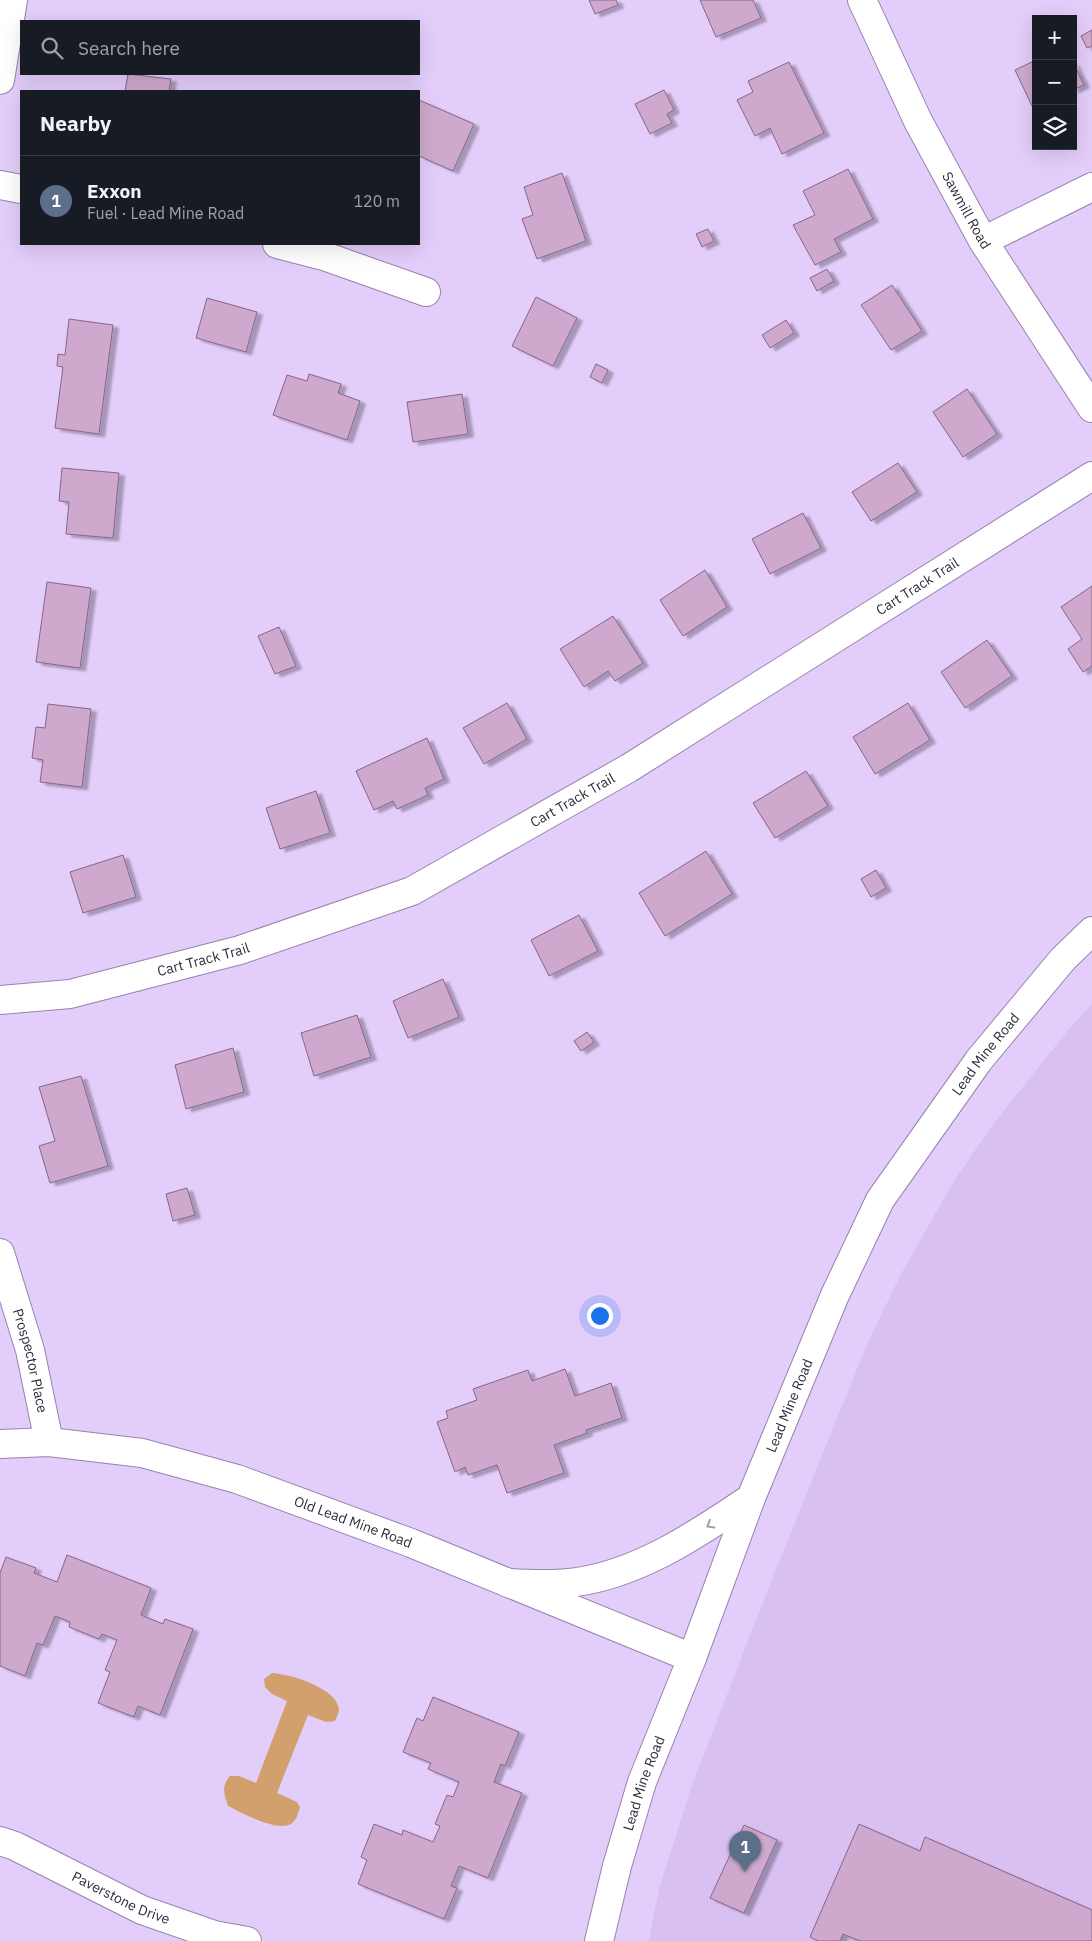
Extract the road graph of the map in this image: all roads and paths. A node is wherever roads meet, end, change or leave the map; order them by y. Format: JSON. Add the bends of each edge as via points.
{"nodes":[{"id":1,"x":13,"y":0,"type":"edge"},
{"id":2,"x":862,"y":0,"type":"edge"},
{"id":3,"x":0,"y":80,"type":"edge"},
{"id":4,"x":0,"y":185,"type":"edge"},
{"id":5,"x":1092,"y":187,"type":"edge"},
{"id":6,"x":20,"y":189,"type":"edge"},
{"id":7,"x":983,"y":241,"type":"junction"},
{"id":8,"x":281,"y":245,"type":"edge"},
{"id":9,"x":426,"y":292,"type":"dead end"},
{"id":10,"x":1092,"y":408,"type":"edge"},
{"id":11,"x":1092,"y":476,"type":"edge"},
{"id":12,"x":1092,"y":931,"type":"edge"},
{"id":13,"x":0,"y":1000,"type":"edge"},
{"id":14,"x":0,"y":1253,"type":"edge"},
{"id":15,"x":49,"y":1442,"type":"junction"},
{"id":16,"x":0,"y":1444,"type":"edge"},
{"id":17,"x":751,"y":1498,"type":"junction"},
{"id":18,"x":508,"y":1582,"type":"junction"},
{"id":19,"x":692,"y":1658,"type":"junction"},
{"id":20,"x":0,"y":1841,"type":"edge"},
{"id":21,"x":247,"y":1941,"type":"edge"},
{"id":22,"x":599,"y":1941,"type":"edge"}],
"edges":[{"from":1,"to":3,"type":"street"},
{"from":2,"to":7,"type":"street","name":"Sawmill Road","via":[[918,121]]},
{"from":4,"to":6,"type":"street"},
{"from":5,"to":7,"type":"street"},
{"from":7,"to":10,"type":"street","name":"Sawmill Road"},
{"from":8,"to":9,"type":"street","via":[[327,257]]},
{"from":11,"to":13,"type":"street","name":"Cart Track Trail","via":[[629,768],[412,891],[231,953],[70,994]]},
{"from":12,"to":17,"type":"street","name":"Lead Mine Road","via":[[1063,959],[979,1060],[880,1200],[834,1295]]},
{"from":14,"to":15,"type":"street","name":"Prospector Place","via":[[30,1350]]},
{"from":15,"to":16,"type":"street","name":"Old Lead Mine Road"},
{"from":15,"to":18,"type":"street","name":"Old Lead Mine Road","via":[[142,1453],[237,1479]]},
{"from":17,"to":18,"type":"street","one_way":true,"via":[[664,1553],[622,1570],[571,1582]]},
{"from":17,"to":19,"type":"street","name":"Lead Mine Road"},
{"from":18,"to":19,"type":"street","name":"Old Lead Mine Road"},
{"from":19,"to":22,"type":"street","name":"Lead Mine Road","via":[[642,1782],[616,1866]]},
{"from":20,"to":21,"type":"street","name":"Paverstone Drive","via":[[142,1910],[214,1934]]}]}
